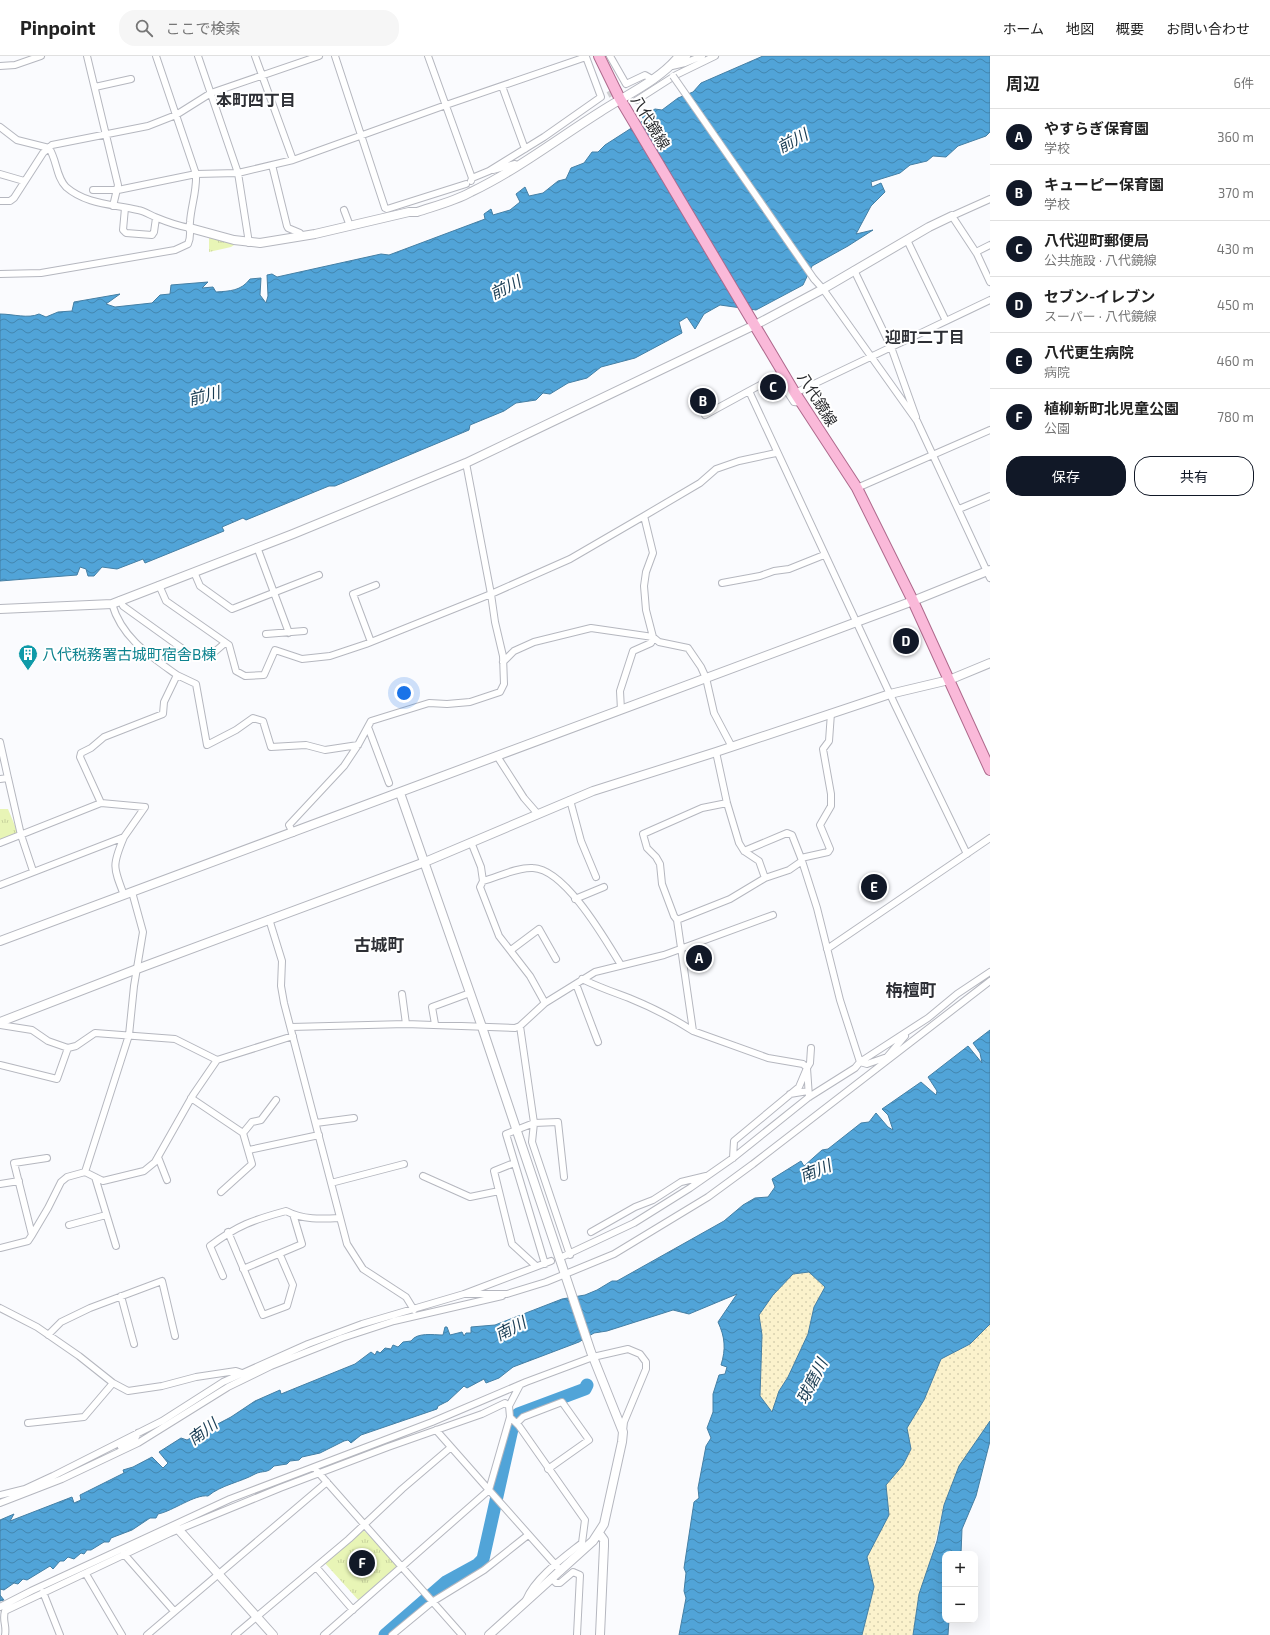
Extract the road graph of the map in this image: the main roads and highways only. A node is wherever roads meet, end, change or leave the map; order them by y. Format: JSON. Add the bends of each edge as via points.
{"nodes":[{"id":1,"x":599,"y":56,"type":"edge"},
{"id":2,"x":990,"y":770,"type":"edge"}],
"edges":[{"from":1,"to":2,"type":"main road","name":"八代鏡線","via":[[622,102],[795,393],[857,488],[913,601]]}]}
